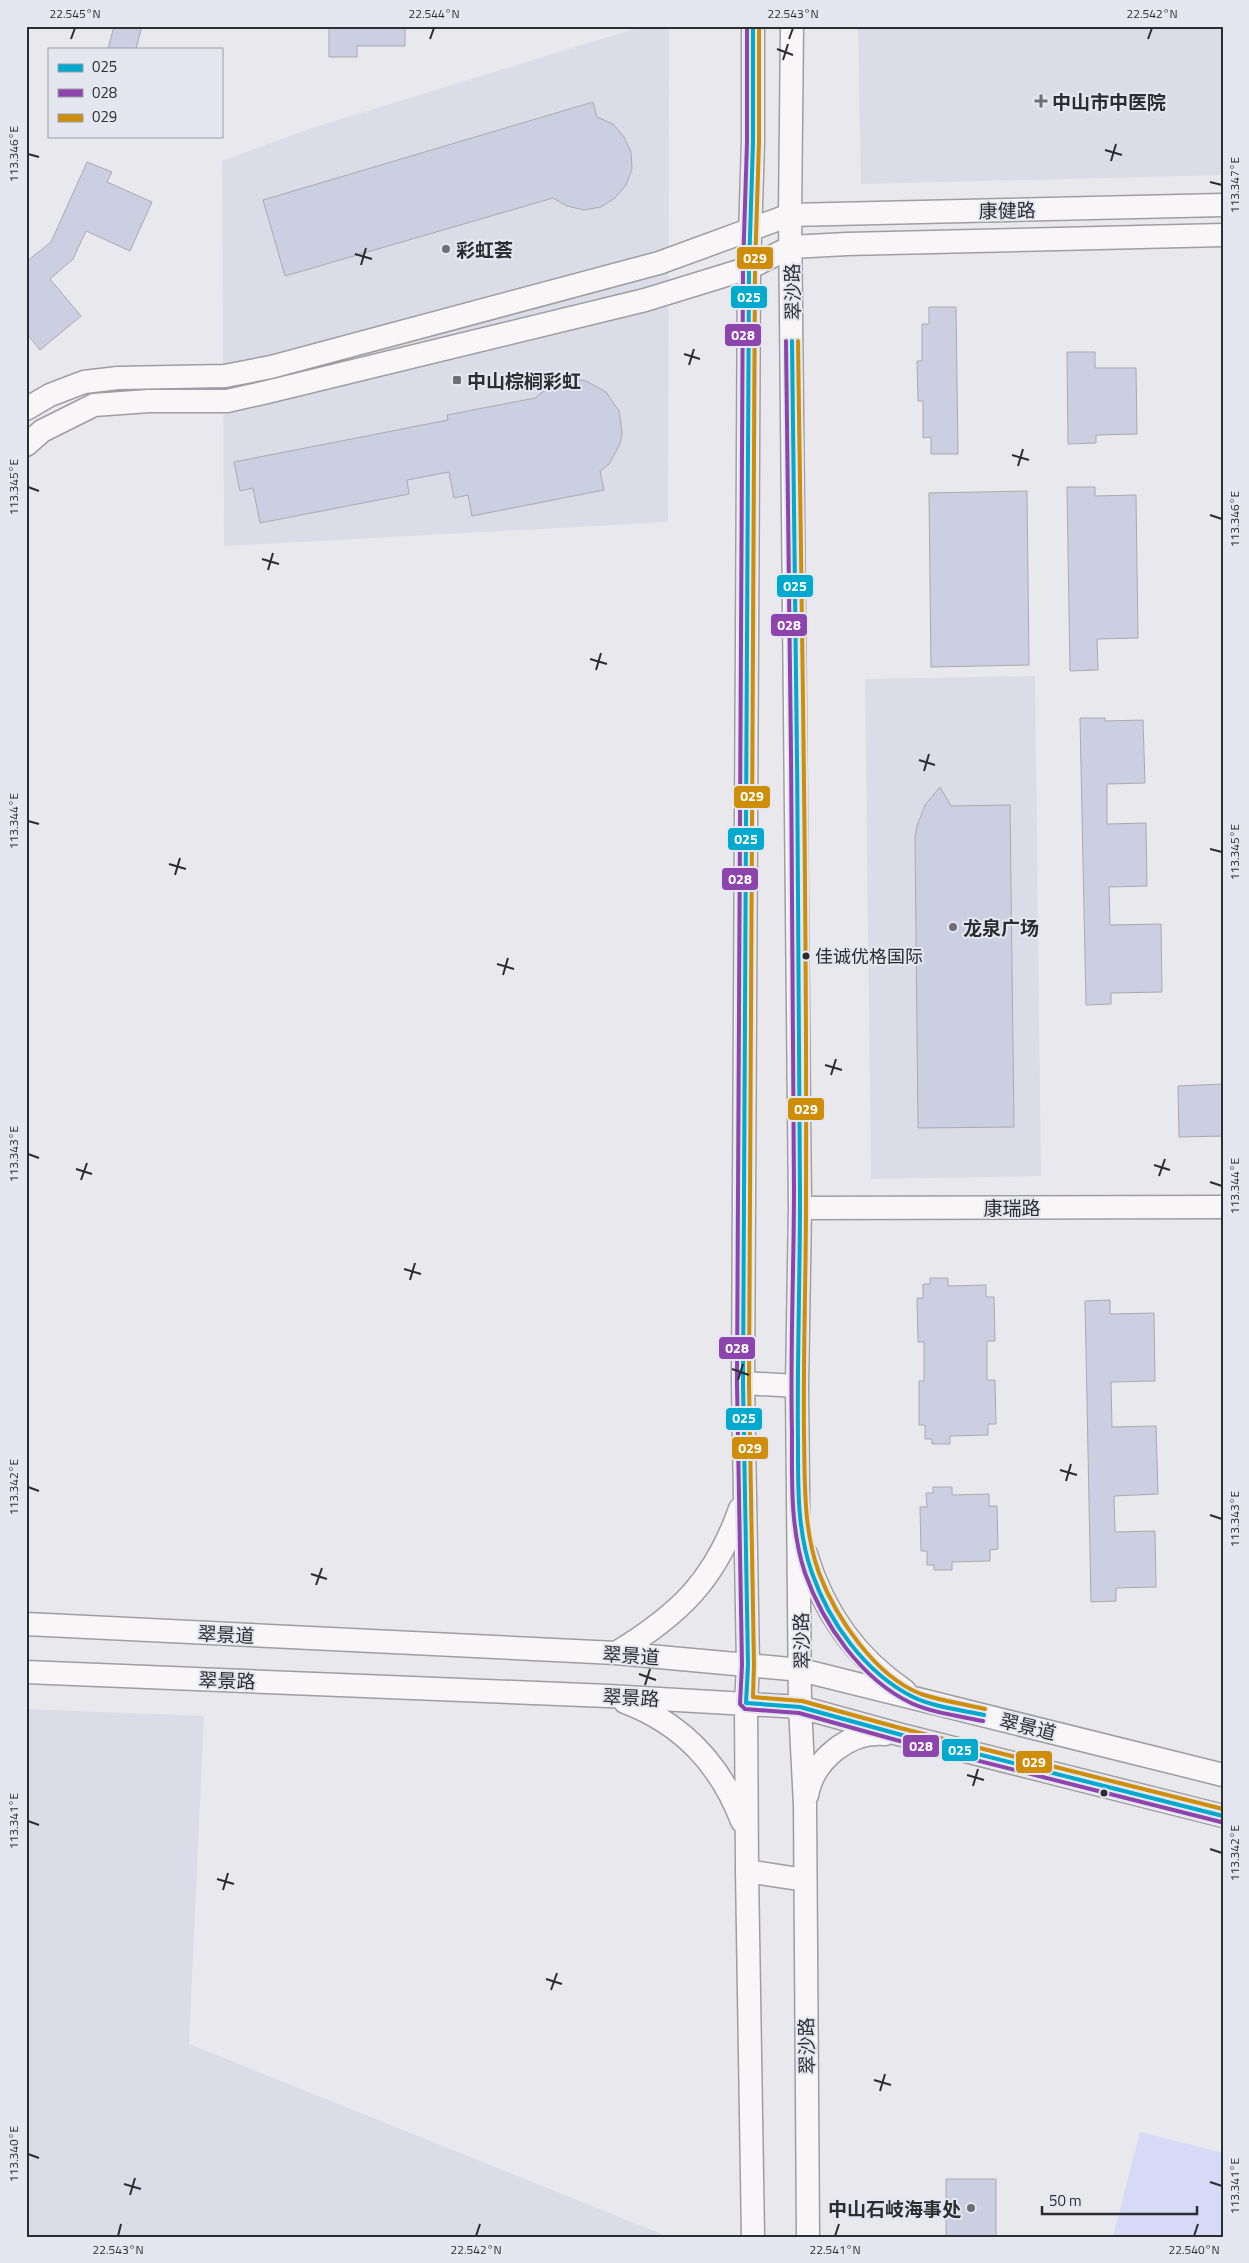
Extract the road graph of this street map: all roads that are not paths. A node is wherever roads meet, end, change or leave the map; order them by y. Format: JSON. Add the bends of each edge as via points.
{"nodes":[{"id":1,"x":752,"y":26,"type":"edge"},
{"id":2,"x":792,"y":26,"type":"edge"},
{"id":3,"x":1223,"y":205,"type":"edge"},
{"id":4,"x":790,"y":215,"type":"junction"},
{"id":5,"x":750,"y":229,"type":"junction"},
{"id":6,"x":1223,"y":235,"type":"edge"},
{"id":7,"x":792,"y":247,"type":"junction"},
{"id":8,"x":749,"y":268,"type":"junction"},
{"id":9,"x":413,"y":329,"type":"junction"},
{"id":10,"x":418,"y":355,"type":"junction"},
{"id":11,"x":26,"y":409,"type":"edge"},
{"id":12,"x":26,"y":445,"type":"edge"},
{"id":13,"x":1223,"y":1207,"type":"edge"},
{"id":14,"x":800,"y":1208,"type":"junction"},
{"id":15,"x":743,"y":1383,"type":"junction"},
{"id":16,"x":796,"y":1386,"type":"junction"},
{"id":17,"x":744,"y":1496,"type":"junction"},
{"id":18,"x":799,"y":1512,"type":"junction"},
{"id":19,"x":26,"y":1624,"type":"edge"},
{"id":20,"x":616,"y":1653,"type":"junction"},
{"id":21,"x":748,"y":1664,"type":"junction"},
{"id":22,"x":801,"y":1670,"type":"junction"},
{"id":23,"x":26,"y":1672,"type":"edge"},
{"id":24,"x":608,"y":1696,"type":"junction"},
{"id":25,"x":914,"y":1698,"type":"junction"},
{"id":26,"x":746,"y":1703,"type":"junction"},
{"id":27,"x":800,"y":1707,"type":"junction"},
{"id":28,"x":898,"y":1734,"type":"junction"},
{"id":29,"x":1223,"y":1775,"type":"edge"},
{"id":30,"x":805,"y":1805,"type":"junction"},
{"id":31,"x":1223,"y":1816,"type":"edge"},
{"id":32,"x":747,"y":1834,"type":"junction"},
{"id":33,"x":747,"y":1871,"type":"junction"},
{"id":34,"x":805,"y":1880,"type":"junction"},
{"id":35,"x":753,"y":2237,"type":"edge"},
{"id":36,"x":808,"y":2237,"type":"edge"}],
"edges":[{"from":1,"to":5,"type":"main road"},
{"from":2,"to":4,"type":"main road","name":"翠沙路"},
{"from":3,"to":4,"type":"main road","name":"康健路"},
{"from":4,"to":5,"type":"main road","name":"康健路"},
{"from":4,"to":7,"type":"main road","name":"翠沙路"},
{"from":5,"to":8,"type":"main road"},
{"from":5,"to":9,"type":"main road","name":"康健路","via":[[659,263]]},
{"from":6,"to":7,"type":"main road","name":"康健路"},
{"from":7,"to":8,"type":"main road"},
{"from":7,"to":14,"type":"main road","name":"翠沙路"},
{"from":8,"to":10,"type":"main road","via":[[645,300]]},
{"from":8,"to":15,"type":"main road"},
{"from":9,"to":10,"type":"main road"},
{"from":9,"to":11,"type":"main road","name":"康健路","via":[[270,368],[225,376],[182,375],[84,382],[50,395]]},
{"from":10,"to":12,"type":"main road","via":[[227,400],[94,405],[42,431]]},
{"from":13,"to":14,"type":"main road","name":"康瑞路"},
{"from":14,"to":16,"type":"main road","name":"翠沙路"},
{"from":15,"to":16,"type":"main road"},
{"from":15,"to":17,"type":"main road"},
{"from":16,"to":18,"type":"main road","name":"翠沙路"},
{"from":17,"to":20,"type":"main road","via":[[730,1535],[710,1571],[689,1598],[652,1631]]},
{"from":17,"to":21,"type":"main road"},
{"from":18,"to":22,"type":"main road","name":"翠沙路"},
{"from":18,"to":25,"type":"main road","via":[[812,1575],[830,1612],[864,1657]]},
{"from":19,"to":20,"type":"main road","name":"翠景道"},
{"from":20,"to":21,"type":"main road","name":"翠景道"},
{"from":21,"to":22,"type":"main road","name":"翠景道"},
{"from":21,"to":26,"type":"main road"},
{"from":22,"to":25,"type":"main road","name":"翠景道"},
{"from":22,"to":27,"type":"main road","name":"翠沙路"},
{"from":23,"to":24,"type":"main road","name":"翠景路"},
{"from":24,"to":26,"type":"main road","name":"翠景路"},
{"from":24,"to":32,"type":"main road","via":[[646,1710],[681,1732],[704,1755],[732,1796]]},
{"from":25,"to":29,"type":"main road","name":"翠景道"},
{"from":26,"to":27,"type":"main road","name":"翠景路"},
{"from":26,"to":32,"type":"main road"},
{"from":27,"to":28,"type":"main road","name":"翠景路"},
{"from":27,"to":30,"type":"main road","name":"翠沙路"},
{"from":28,"to":30,"type":"main road","via":[[861,1736],[836,1750],[817,1770],[808,1787]]},
{"from":28,"to":31,"type":"main road","name":"翠景路"},
{"from":30,"to":34,"type":"main road","name":"翠沙路"},
{"from":32,"to":33,"type":"main road"},
{"from":33,"to":34,"type":"main road"},
{"from":33,"to":35,"type":"main road"},
{"from":34,"to":36,"type":"main road","name":"翠沙路"}]}
